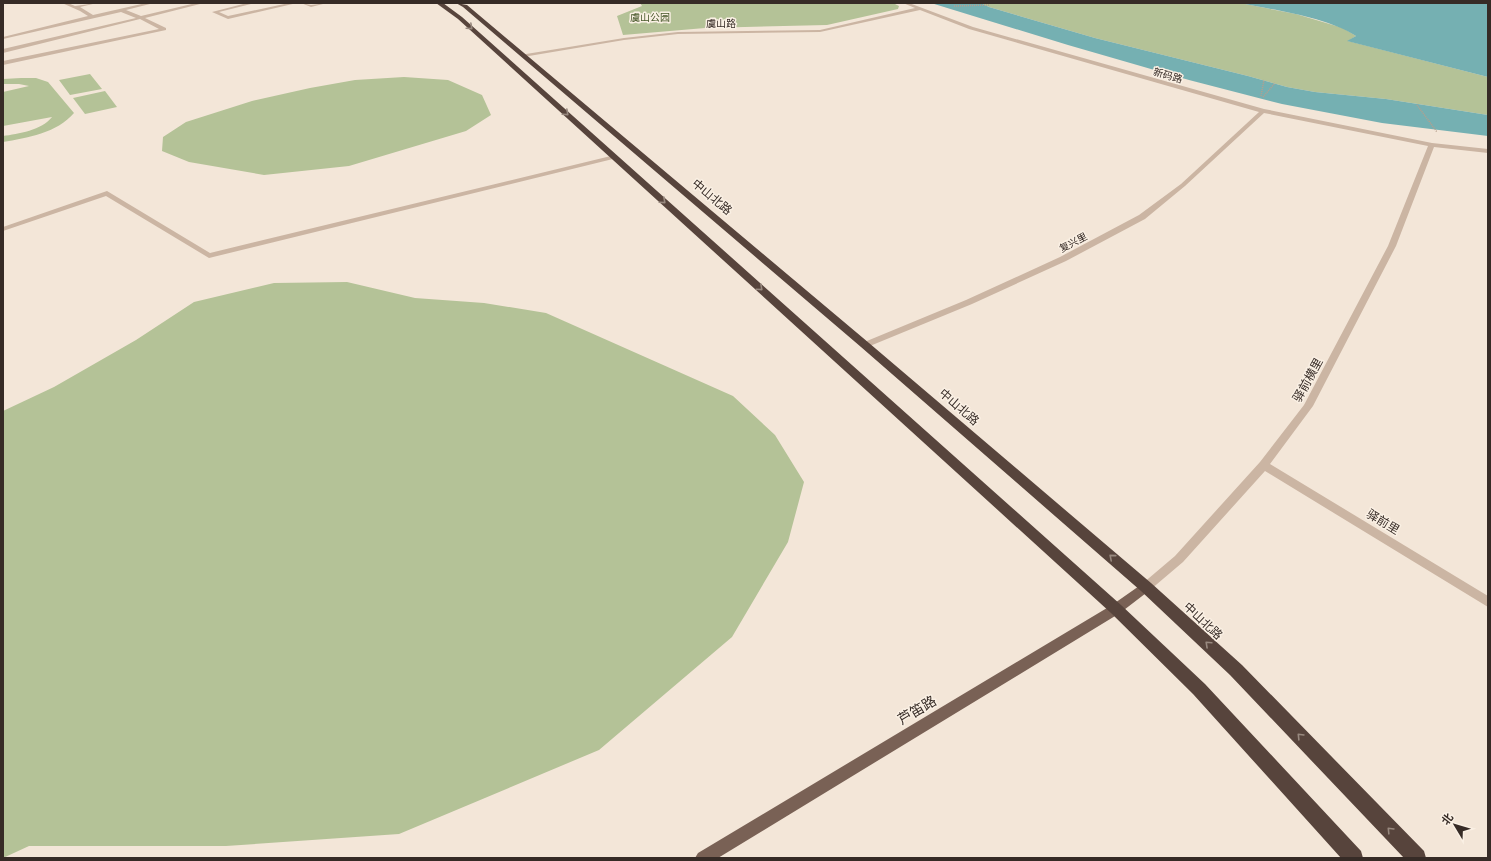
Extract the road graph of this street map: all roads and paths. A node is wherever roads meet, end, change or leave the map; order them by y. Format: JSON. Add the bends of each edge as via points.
{"nodes":[{"id":1,"x":64,"y":3,"type":"edge"},
{"id":2,"x":95,"y":3,"type":"edge"},
{"id":3,"x":152,"y":3,"type":"edge"},
{"id":4,"x":202,"y":3,"type":"edge"},
{"id":5,"x":253,"y":3,"type":"edge"},
{"id":6,"x":295,"y":3,"type":"edge"},
{"id":7,"x":302,"y":3,"type":"edge"},
{"id":8,"x":325,"y":3,"type":"edge"},
{"id":9,"x":439,"y":3,"type":"edge"},
{"id":10,"x":459,"y":3,"type":"edge"},
{"id":11,"x":905,"y":3,"type":"edge"},
{"id":12,"x":989,"y":5,"type":"dead end"},
{"id":13,"x":954,"y":6,"type":"dead end"},
{"id":14,"x":75,"y":7,"type":"junction"},
{"id":15,"x":919,"y":9,"type":"junction"},
{"id":16,"x":121,"y":10,"type":"junction"},
{"id":17,"x":92,"y":17,"type":"junction"},
{"id":18,"x":141,"y":18,"type":"junction"},
{"id":19,"x":3,"y":38,"type":"edge"},
{"id":20,"x":3,"y":51,"type":"edge"},
{"id":21,"x":523,"y":55,"type":"junction"},
{"id":22,"x":3,"y":63,"type":"edge"},
{"id":23,"x":1264,"y":80,"type":"dead end"},
{"id":24,"x":1275,"y":83,"type":"dead end"},
{"id":25,"x":1417,"y":105,"type":"dead end"},
{"id":26,"x":1263,"y":111,"type":"junction"},
{"id":27,"x":1437,"y":132,"type":"dead end"},
{"id":28,"x":1432,"y":145,"type":"junction"},
{"id":29,"x":1488,"y":151,"type":"edge"},
{"id":30,"x":615,"y":157,"type":"junction"},
{"id":31,"x":3,"y":229,"type":"edge"},
{"id":32,"x":865,"y":345,"type":"junction"},
{"id":33,"x":1264,"y":465,"type":"junction"},
{"id":34,"x":1146,"y":587,"type":"junction"},
{"id":35,"x":1488,"y":602,"type":"edge"},
{"id":36,"x":1116,"y":608,"type":"junction"},
{"id":37,"x":703,"y":858,"type":"edge"},
{"id":38,"x":1354,"y":858,"type":"edge"},
{"id":39,"x":1417,"y":858,"type":"edge"}],
"edges":[{"from":1,"to":14,"type":"street"},
{"from":2,"to":14,"type":"street"},
{"from":3,"to":16,"type":"street"},
{"from":4,"to":18,"type":"street"},
{"from":5,"to":6,"type":"street","via":[[214,12],[228,18]]},
{"from":7,"to":8,"type":"street","via":[[311,6]]},
{"from":9,"to":30,"type":"highway","one_way":true,"via":[[460,18]]},
{"from":10,"to":21,"type":"highway","name":"中山北路"},
{"from":11,"to":15,"type":"street","name":"新码路"},
{"from":12,"to":13,"type":"path"},
{"from":14,"to":17,"type":"street"},
{"from":15,"to":21,"type":"street","name":"虞山路","via":[[820,31],[678,33]]},
{"from":15,"to":26,"type":"street","name":"新码路","via":[[971,28]]},
{"from":16,"to":17,"type":"street"},
{"from":16,"to":18,"type":"street"},
{"from":17,"to":19,"type":"street"},
{"from":18,"to":20,"type":"street"},
{"from":18,"to":22,"type":"street","via":[[164,29]]},
{"from":21,"to":32,"type":"highway","name":"中山北路"},
{"from":23,"to":24,"type":"path","via":[[1260,100]]},
{"from":25,"to":27,"type":"path"},
{"from":26,"to":28,"type":"street","name":"新码路"},
{"from":26,"to":32,"type":"street","name":"复兴里","via":[[1183,185],[1142,217],[1063,259],[984,296]]},
{"from":28,"to":29,"type":"street","name":"新码路"},
{"from":28,"to":33,"type":"street","name":"驿前横里","via":[[1392,246],[1308,406]]},
{"from":30,"to":31,"type":"street","via":[[209,256],[107,193]]},
{"from":30,"to":36,"type":"highway","one_way":true},
{"from":34,"to":32,"type":"highway","name":"中山北路","one_way":true},
{"from":33,"to":34,"type":"street","name":"驿前横里","via":[[1179,559]]},
{"from":33,"to":35,"type":"street","name":"驿前里"},
{"from":34,"to":36,"type":"main road","name":"芦笛路"},
{"from":39,"to":34,"type":"highway","name":"中山北路","one_way":true,"via":[[1236,670]]},
{"from":36,"to":37,"type":"main road","name":"芦笛路"},
{"from":36,"to":38,"type":"highway","via":[[1199,689]]}]}
